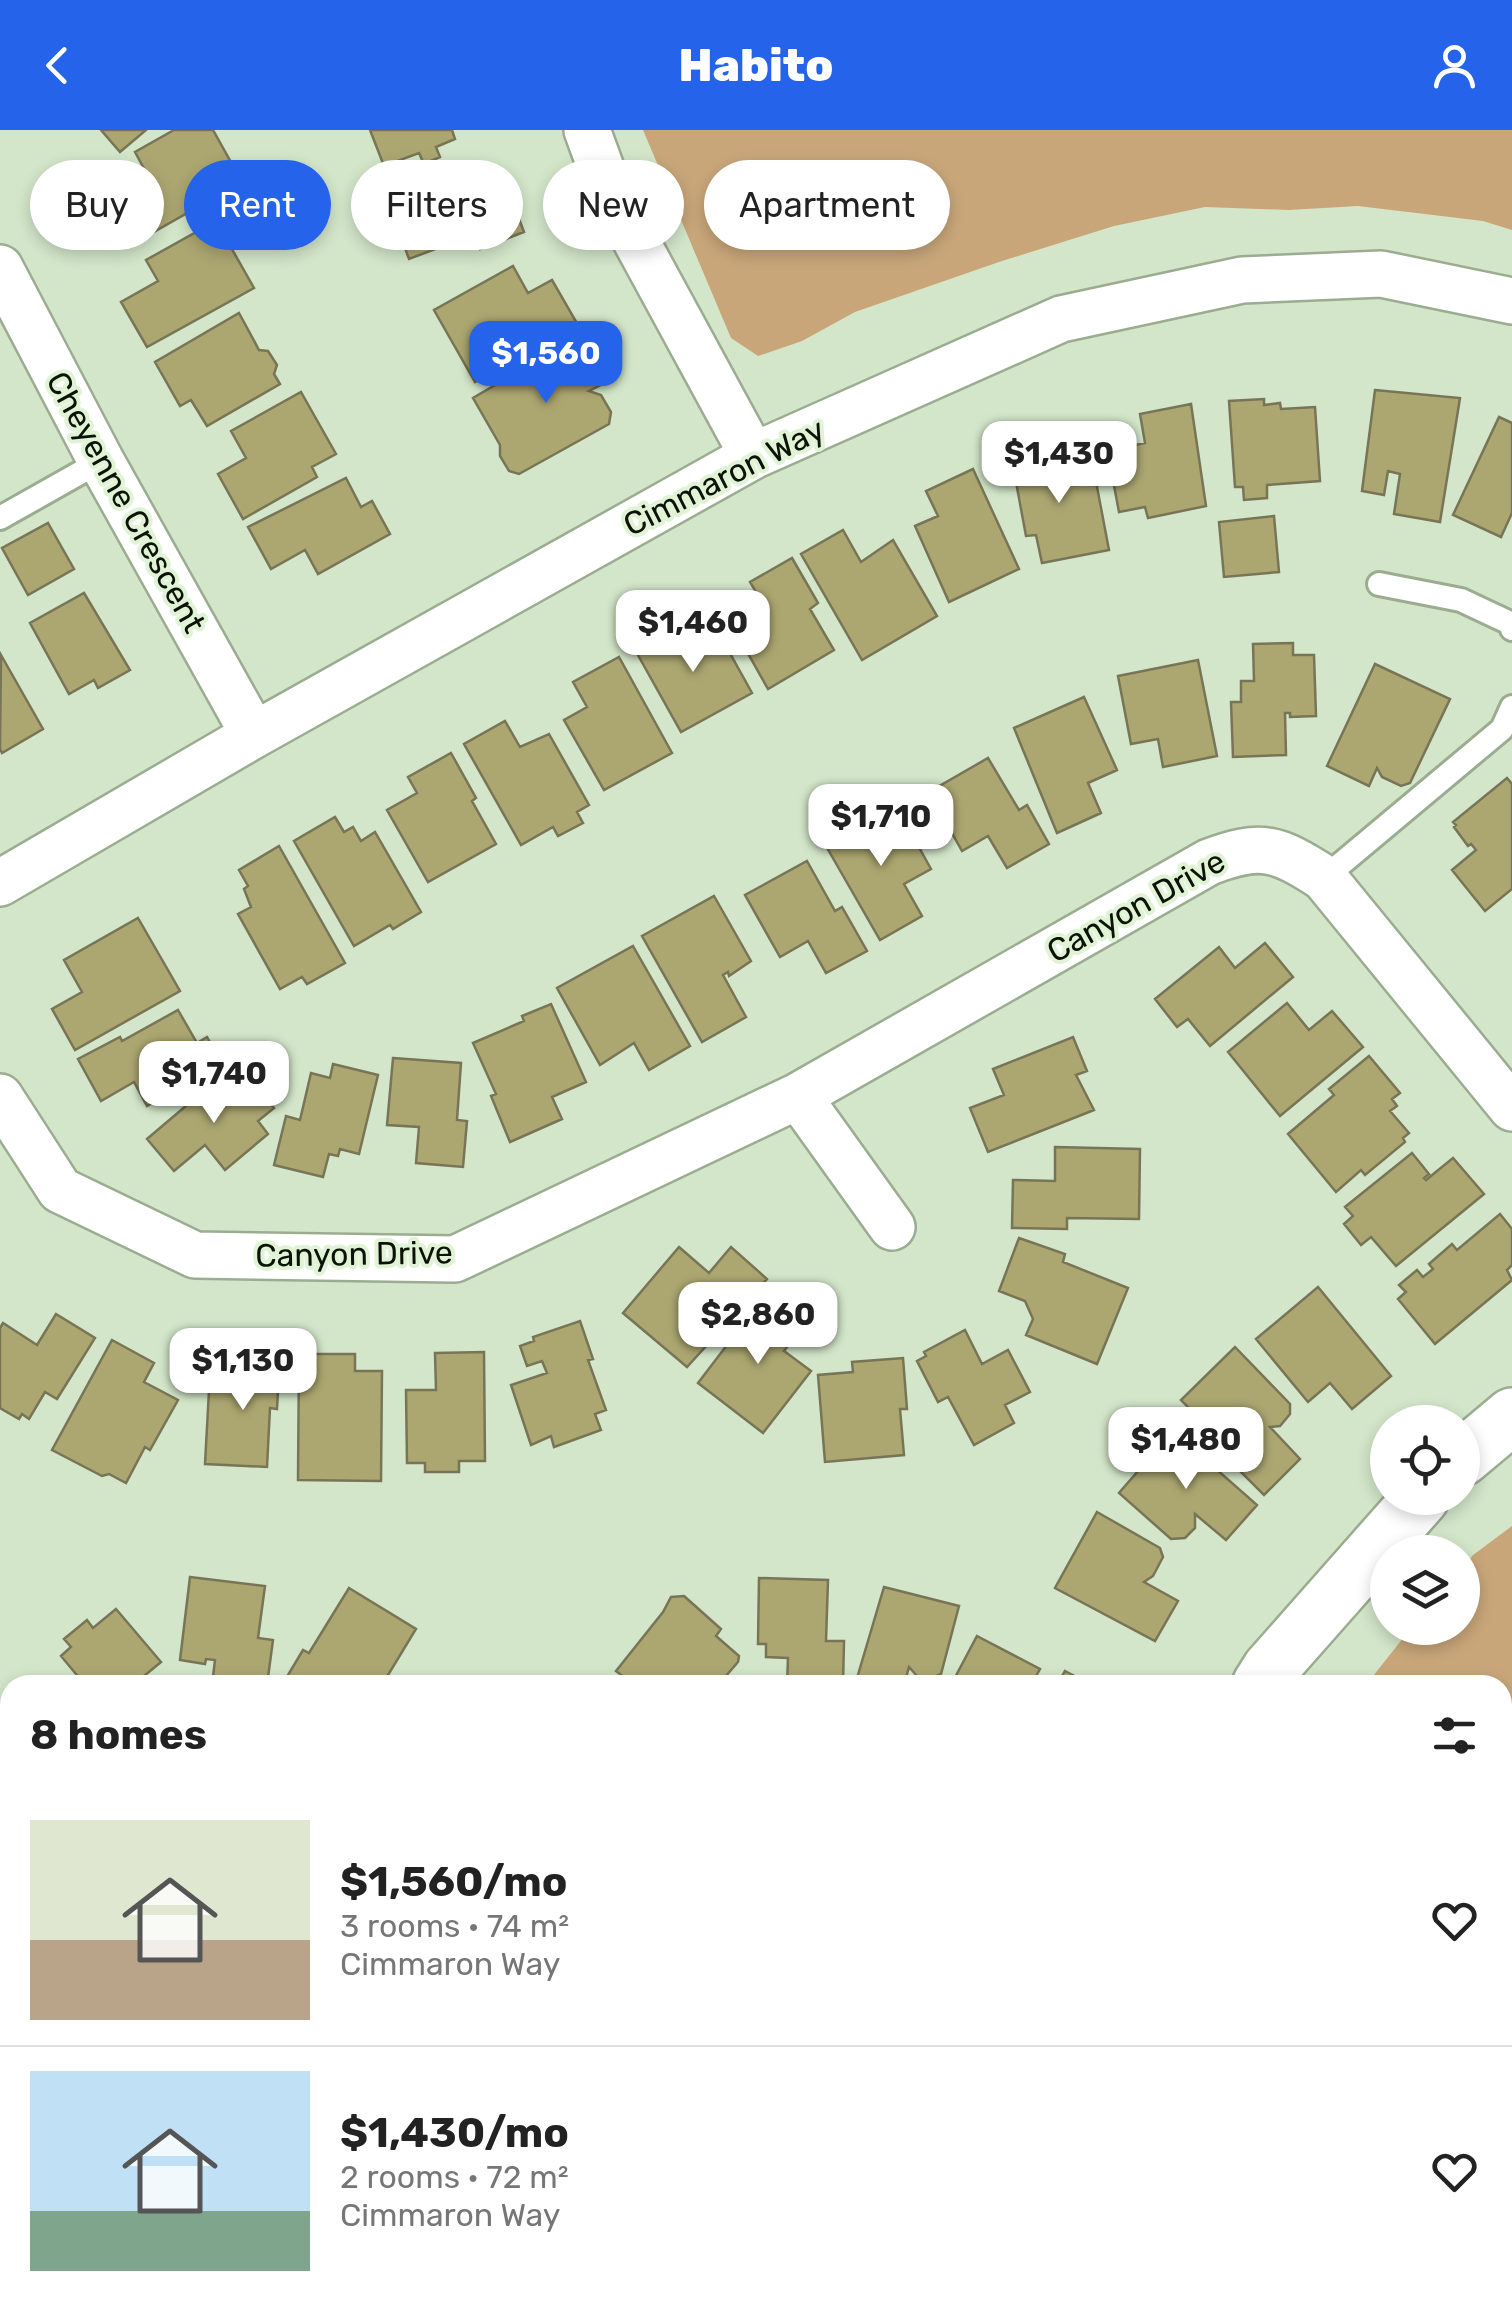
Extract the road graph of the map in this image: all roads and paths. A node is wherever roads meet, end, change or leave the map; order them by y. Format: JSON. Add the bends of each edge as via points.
{"nodes":[{"id":1,"x":587,"y":130,"type":"edge"},
{"id":2,"x":0,"y":268,"type":"edge"},
{"id":3,"x":1512,"y":300,"type":"edge"},
{"id":4,"x":754,"y":456,"type":"junction"},
{"id":5,"x":101,"y":461,"type":"junction"},
{"id":6,"x":0,"y":518,"type":"edge"},
{"id":7,"x":1378,"y":584,"type":"dead end"},
{"id":8,"x":1512,"y":628,"type":"edge"},
{"id":9,"x":1512,"y":707,"type":"edge"},
{"id":10,"x":254,"y":735,"type":"junction"},
{"id":11,"x":1324,"y":878,"type":"junction"},
{"id":12,"x":0,"y":883,"type":"edge"},
{"id":13,"x":798,"y":1096,"type":"junction"},
{"id":14,"x":0,"y":1097,"type":"edge"},
{"id":15,"x":1512,"y":1108,"type":"edge"},
{"id":16,"x":892,"y":1227,"type":"dead end"},
{"id":17,"x":1512,"y":1416,"type":"edge"},
{"id":18,"x":1480,"y":1443,"type":"edge"},
{"id":19,"x":1407,"y":1515,"type":"edge"},
{"id":20,"x":1266,"y":1675,"type":"edge"}],
"edges":[{"from":1,"to":4,"type":"street","via":[[610,193]]},
{"from":2,"to":5,"type":"street","name":"Cheyenne Crescent"},
{"from":3,"to":4,"type":"street","name":"Cimmaron Way","via":[[1381,274],[1242,280],[1061,318]]},
{"from":4,"to":10,"type":"street","name":"Cimmaron Way"},
{"from":5,"to":6,"type":"lane"},
{"from":5,"to":10,"type":"street","name":"Cheyenne Crescent"},
{"from":7,"to":8,"type":"lane","via":[[1461,600]]},
{"from":9,"to":11,"type":"lane","via":[[1502,730]]},
{"from":10,"to":12,"type":"street","name":"Cimmaron Way"},
{"from":11,"to":13,"type":"street","name":"Canyon Drive","via":[[1284,853],[1243,849],[1209,862]]},
{"from":11,"to":15,"type":"street","name":"Canyon Drive"},
{"from":13,"to":14,"type":"street","name":"Canyon Drive","via":[[455,1259],[195,1255],[60,1190]]},
{"from":13,"to":16,"type":"street"},
{"from":17,"to":18,"type":"street"},
{"from":19,"to":20,"type":"street"}]}
